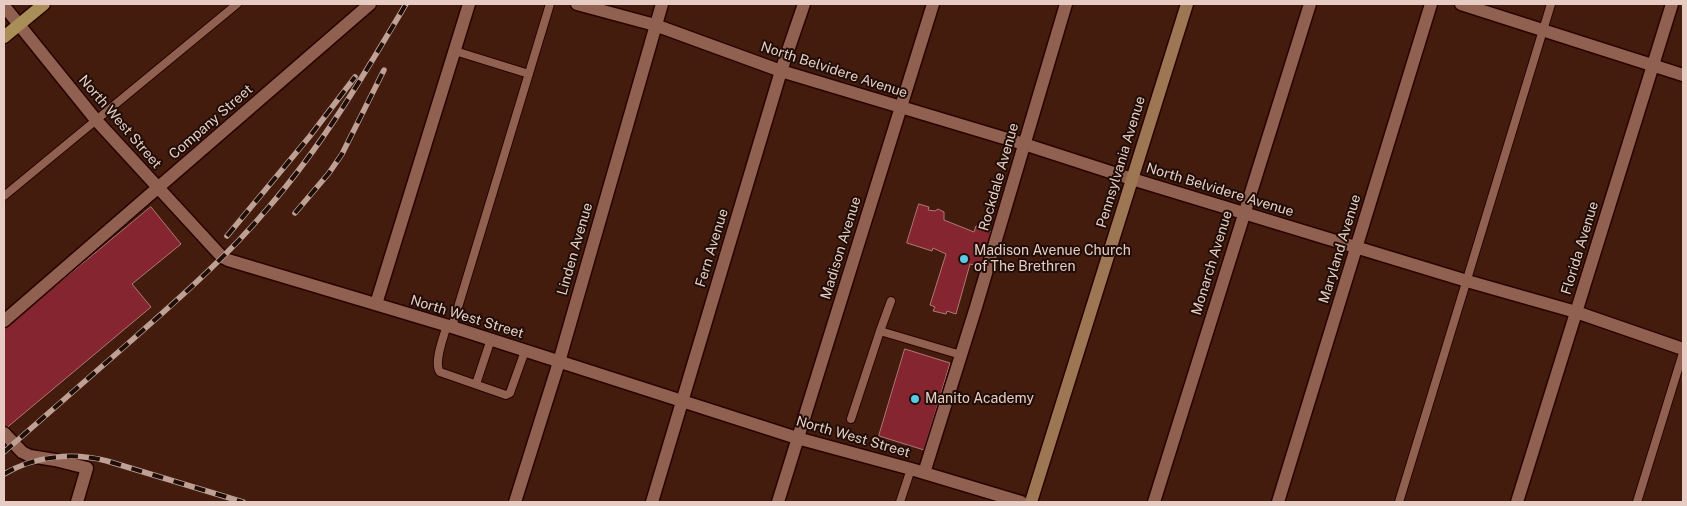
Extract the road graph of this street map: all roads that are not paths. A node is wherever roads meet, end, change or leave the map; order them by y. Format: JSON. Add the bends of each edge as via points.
{"nodes":[{"id":1,"x":44,"y":4,"type":"edge"},
{"id":2,"x":237,"y":4,"type":"edge"},
{"id":3,"x":370,"y":4,"type":"edge"},
{"id":4,"x":469,"y":4,"type":"edge"},
{"id":5,"x":550,"y":4,"type":"edge"},
{"id":6,"x":578,"y":4,"type":"edge"},
{"id":7,"x":662,"y":4,"type":"edge"},
{"id":8,"x":804,"y":4,"type":"edge"},
{"id":9,"x":933,"y":4,"type":"edge"},
{"id":10,"x":1066,"y":4,"type":"edge"},
{"id":11,"x":1187,"y":4,"type":"edge"},
{"id":12,"x":1310,"y":4,"type":"edge"},
{"id":13,"x":1431,"y":4,"type":"edge"},
{"id":14,"x":1461,"y":4,"type":"edge"},
{"id":15,"x":1551,"y":4,"type":"edge"},
{"id":16,"x":1672,"y":4,"type":"edge"},
{"id":17,"x":4,"y":6,"type":"edge"},
{"id":18,"x":19,"y":25,"type":"junction"},
{"id":19,"x":655,"y":25,"type":"junction"},
{"id":20,"x":1543,"y":30,"type":"junction"},
{"id":21,"x":4,"y":37,"type":"edge"},
{"id":22,"x":455,"y":51,"type":"junction"},
{"id":23,"x":1653,"y":66,"type":"junction"},
{"id":24,"x":781,"y":70,"type":"junction"},
{"id":25,"x":529,"y":74,"type":"junction"},
{"id":26,"x":1683,"y":75,"type":"edge"},
{"id":27,"x":901,"y":107,"type":"junction"},
{"id":28,"x":96,"y":120,"type":"junction"},
{"id":29,"x":1024,"y":144,"type":"junction"},
{"id":30,"x":1132,"y":179,"type":"junction"},
{"id":31,"x":158,"y":188,"type":"junction"},
{"id":32,"x":4,"y":196,"type":"edge"},
{"id":33,"x":1243,"y":213,"type":"junction"},
{"id":34,"x":1356,"y":248,"type":"junction"},
{"id":35,"x":1467,"y":281,"type":"junction"},
{"id":36,"x":891,"y":301,"type":"dead end"},
{"id":37,"x":376,"y":304,"type":"junction"},
{"id":38,"x":1576,"y":312,"type":"junction"},
{"id":39,"x":4,"y":320,"type":"edge"},
{"id":40,"x":450,"y":326,"type":"junction"},
{"id":41,"x":880,"y":331,"type":"junction"},
{"id":42,"x":491,"y":340,"type":"junction"},
{"id":43,"x":1683,"y":349,"type":"edge"},
{"id":44,"x":526,"y":351,"type":"junction"},
{"id":45,"x":1683,"y":353,"type":"edge"},
{"id":46,"x":961,"y":355,"type":"junction"},
{"id":47,"x":559,"y":362,"type":"junction"},
{"id":48,"x":476,"y":384,"type":"junction"},
{"id":49,"x":682,"y":402,"type":"junction"},
{"id":50,"x":851,"y":418,"type":"dead end"},
{"id":51,"x":4,"y":433,"type":"edge"},
{"id":52,"x":797,"y":438,"type":"junction"},
{"id":53,"x":911,"y":468,"type":"junction"},
{"id":54,"x":924,"y":473,"type":"junction"},
{"id":55,"x":77,"y":502,"type":"edge"},
{"id":56,"x":516,"y":502,"type":"edge"},
{"id":57,"x":652,"y":502,"type":"edge"},
{"id":58,"x":778,"y":502,"type":"edge"},
{"id":59,"x":900,"y":502,"type":"edge"},
{"id":60,"x":1021,"y":502,"type":"edge"},
{"id":61,"x":1031,"y":502,"type":"edge"},
{"id":62,"x":1154,"y":502,"type":"edge"},
{"id":63,"x":1278,"y":502,"type":"edge"},
{"id":64,"x":1399,"y":502,"type":"edge"},
{"id":65,"x":1517,"y":502,"type":"edge"},
{"id":66,"x":1637,"y":502,"type":"edge"}],
"edges":[{"from":1,"to":18,"type":"main road"},
{"from":2,"to":28,"type":"lane"},
{"from":3,"to":31,"type":"street","name":"Company Street"},
{"from":4,"to":22,"type":"street"},
{"from":5,"to":25,"type":"lane"},
{"from":6,"to":19,"type":"street","name":"North Belvidere Avenue"},
{"from":7,"to":19,"type":"street","name":"Linden Avenue"},
{"from":8,"to":24,"type":"street","name":"Fern Avenue"},
{"from":9,"to":27,"type":"street","name":"Madison Avenue"},
{"from":10,"to":29,"type":"street","name":"Rockdale Avenue"},
{"from":11,"to":30,"type":"street","name":"Pennsylvania Avenue"},
{"from":12,"to":33,"type":"street","name":"Monarch Avenue"},
{"from":13,"to":34,"type":"street","name":"Maryland Avenue"},
{"from":14,"to":20,"type":"street"},
{"from":15,"to":20,"type":"lane"},
{"from":16,"to":23,"type":"street","name":"Florida Avenue"},
{"from":17,"to":18,"type":"street","name":"North West Street"},
{"from":18,"to":21,"type":"main road"},
{"from":18,"to":28,"type":"street","name":"North West Street"},
{"from":19,"to":24,"type":"street","name":"North Belvidere Avenue"},
{"from":19,"to":47,"type":"street","name":"Linden Avenue"},
{"from":20,"to":23,"type":"street"},
{"from":20,"to":35,"type":"lane"},
{"from":22,"to":25,"type":"lane"},
{"from":22,"to":37,"type":"street"},
{"from":23,"to":26,"type":"street"},
{"from":23,"to":38,"type":"street","name":"Florida Avenue"},
{"from":24,"to":27,"type":"street","name":"North Belvidere Avenue"},
{"from":24,"to":49,"type":"street","name":"Fern Avenue"},
{"from":25,"to":40,"type":"lane"},
{"from":27,"to":29,"type":"street","name":"North Belvidere Avenue"},
{"from":27,"to":52,"type":"street","name":"Madison Avenue"},
{"from":28,"to":31,"type":"street","name":"North West Street"},
{"from":28,"to":32,"type":"lane"},
{"from":29,"to":30,"type":"street","name":"North Belvidere Avenue"},
{"from":29,"to":46,"type":"street","name":"Rockdale Avenue"},
{"from":30,"to":33,"type":"street","name":"North Belvidere Avenue"},
{"from":30,"to":61,"type":"street","name":"Pennsylvania Avenue"},
{"from":31,"to":37,"type":"street","name":"North West Street","via":[[222,257]]},
{"from":31,"to":39,"type":"street","name":"Company Street"},
{"from":33,"to":34,"type":"street","name":"North Belvidere Avenue"},
{"from":33,"to":62,"type":"street","name":"Monarch Avenue"},
{"from":34,"to":35,"type":"street","name":"North Belvidere Avenue"},
{"from":34,"to":63,"type":"street","name":"Maryland Avenue"},
{"from":35,"to":38,"type":"street","name":"North Belvidere Avenue"},
{"from":35,"to":64,"type":"lane"},
{"from":36,"to":41,"type":"lane"},
{"from":37,"to":40,"type":"street","name":"North West Street"},
{"from":38,"to":43,"type":"street","name":"North Belvidere Avenue"},
{"from":38,"to":65,"type":"street","name":"Florida Avenue"},
{"from":40,"to":42,"type":"street","name":"North West Street"},
{"from":40,"to":48,"type":"lane","via":[[437,369]]},
{"from":41,"to":46,"type":"lane"},
{"from":41,"to":50,"type":"lane"},
{"from":42,"to":44,"type":"street","name":"North West Street"},
{"from":42,"to":48,"type":"lane"},
{"from":44,"to":47,"type":"street","name":"North West Street"},
{"from":44,"to":48,"type":"lane","via":[[510,393]]},
{"from":45,"to":66,"type":"lane"},
{"from":46,"to":54,"type":"street","name":"Rockdale Avenue"},
{"from":47,"to":49,"type":"street","name":"North West Street"},
{"from":47,"to":56,"type":"street","name":"Linden Avenue"},
{"from":49,"to":52,"type":"street","name":"North West Street"},
{"from":49,"to":57,"type":"street","name":"Fern Avenue"},
{"from":51,"to":55,"type":"street","via":[[30,456],[87,468]]},
{"from":52,"to":53,"type":"street","name":"North West Street"},
{"from":52,"to":58,"type":"street","name":"Madison Avenue"},
{"from":53,"to":54,"type":"street","name":"North West Street"},
{"from":53,"to":59,"type":"lane"},
{"from":54,"to":60,"type":"street","name":"North West Street"}]}
